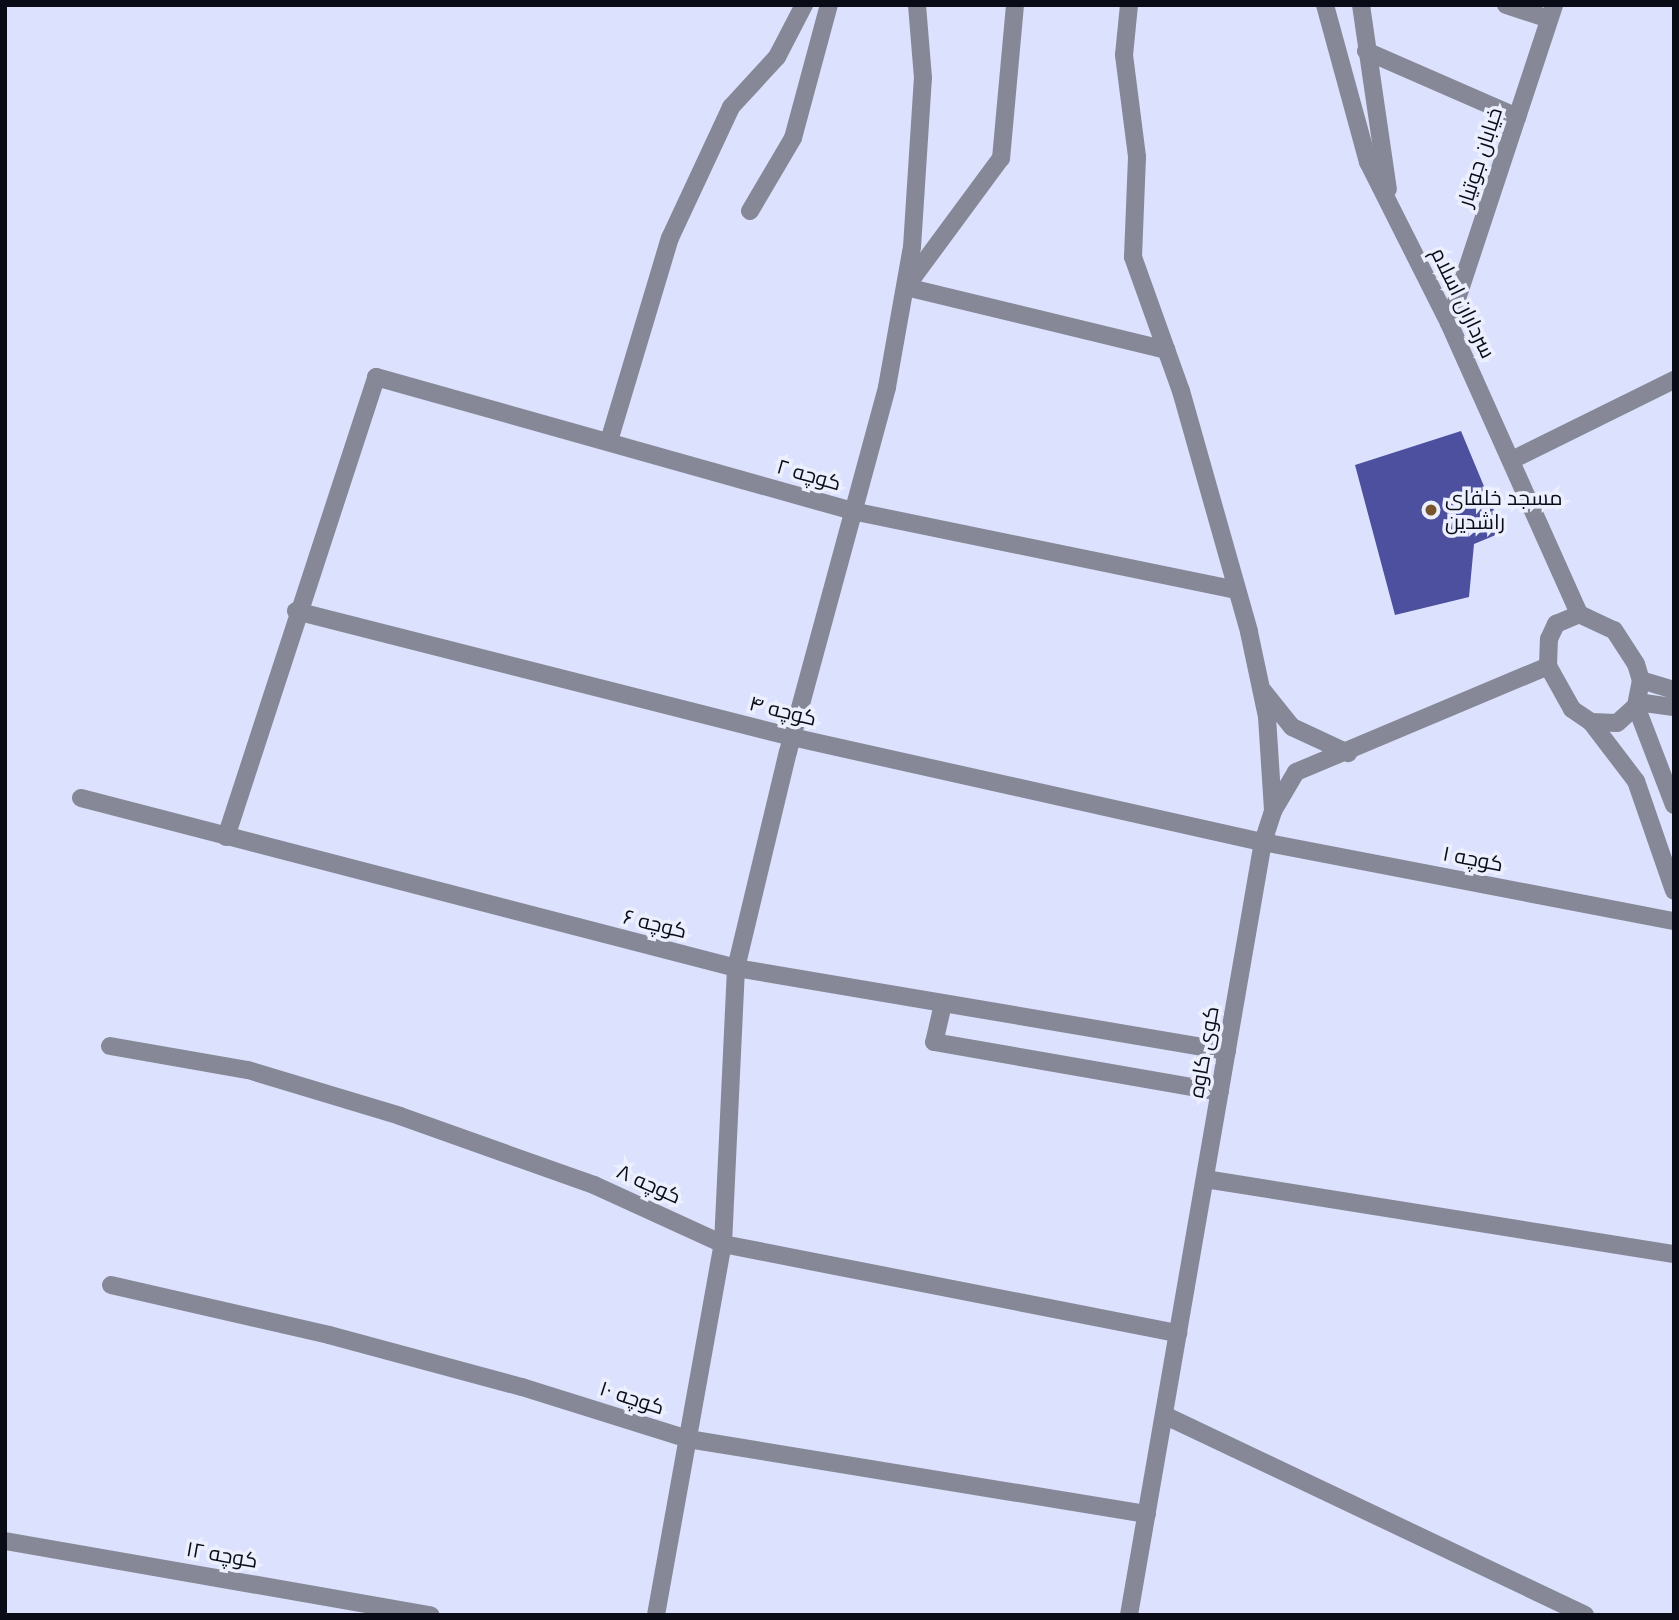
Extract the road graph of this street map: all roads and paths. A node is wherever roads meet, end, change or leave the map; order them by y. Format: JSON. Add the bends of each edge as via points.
{"nodes":[{"id":1,"x":804,"y":5,"type":"edge"},
{"id":2,"x":829,"y":5,"type":"edge"},
{"id":3,"x":917,"y":5,"type":"edge"},
{"id":4,"x":1016,"y":5,"type":"edge"},
{"id":5,"x":1129,"y":5,"type":"edge"},
{"id":6,"x":1325,"y":5,"type":"edge"},
{"id":7,"x":1361,"y":5,"type":"edge"},
{"id":8,"x":1506,"y":5,"type":"edge"},
{"id":9,"x":1552,"y":12,"type":"edge"},
{"id":10,"x":1366,"y":51,"type":"junction"},
{"id":11,"x":1517,"y":117,"type":"junction"},
{"id":12,"x":1391,"y":208,"type":"junction"},
{"id":13,"x":750,"y":211,"type":"dead end"},
{"id":14,"x":906,"y":287,"type":"junction"},
{"id":15,"x":1450,"y":323,"type":"junction"},
{"id":16,"x":1166,"y":350,"type":"junction"},
{"id":17,"x":1674,"y":380,"type":"edge"},
{"id":18,"x":609,"y":441,"type":"junction"},
{"id":19,"x":1512,"y":460,"type":"junction"},
{"id":20,"x":852,"y":511,"type":"junction"},
{"id":21,"x":1236,"y":590,"type":"junction"},
{"id":22,"x":296,"y":611,"type":"junction"},
{"id":23,"x":1579,"y":614,"type":"junction"},
{"id":24,"x":1548,"y":666,"type":"junction"},
{"id":25,"x":1641,"y":680,"type":"junction"},
{"id":26,"x":1261,"y":689,"type":"junction"},
{"id":27,"x":1674,"y":690,"type":"edge"},
{"id":28,"x":1637,"y":704,"type":"junction"},
{"id":29,"x":1674,"y":707,"type":"edge"},
{"id":30,"x":1591,"y":722,"type":"junction"},
{"id":31,"x":792,"y":737,"type":"junction"},
{"id":32,"x":1348,"y":753,"type":"junction"},
{"id":33,"x":81,"y":798,"type":"dead end"},
{"id":34,"x":1674,"y":805,"type":"edge"},
{"id":35,"x":1273,"y":811,"type":"junction"},
{"id":36,"x":226,"y":837,"type":"junction"},
{"id":37,"x":1263,"y":842,"type":"junction"},
{"id":38,"x":1674,"y":891,"type":"edge"},
{"id":39,"x":1674,"y":921,"type":"edge"},
{"id":40,"x":736,"y":968,"type":"junction"},
{"id":41,"x":943,"y":1004,"type":"junction"},
{"id":42,"x":110,"y":1046,"type":"dead end"},
{"id":43,"x":1227,"y":1051,"type":"junction"},
{"id":44,"x":1220,"y":1092,"type":"junction"},
{"id":45,"x":1205,"y":1179,"type":"junction"},
{"id":46,"x":723,"y":1244,"type":"junction"},
{"id":47,"x":1674,"y":1254,"type":"edge"},
{"id":48,"x":111,"y":1285,"type":"dead end"},
{"id":49,"x":1178,"y":1333,"type":"junction"},
{"id":50,"x":1164,"y":1415,"type":"junction"},
{"id":51,"x":688,"y":1439,"type":"junction"},
{"id":52,"x":1147,"y":1514,"type":"junction"},
{"id":53,"x":5,"y":1541,"type":"edge"},
{"id":54,"x":373,"y":1610,"type":"edge"},
{"id":55,"x":431,"y":1615,"type":"edge"},
{"id":56,"x":656,"y":1615,"type":"edge"},
{"id":57,"x":1129,"y":1615,"type":"edge"},
{"id":58,"x":1584,"y":1615,"type":"edge"}],
"edges":[{"from":1,"to":18,"type":"street","via":[[777,57],[731,107],[670,238]]},
{"from":2,"to":13,"type":"street","via":[[793,138]]},
{"from":3,"to":14,"type":"street","via":[[923,78],[918,197]]},
{"from":4,"to":14,"type":"street","via":[[1001,158]]},
{"from":5,"to":16,"type":"street","via":[[1124,55],[1137,157],[1133,257]]},
{"from":6,"to":12,"type":"street","name":"سرداران اسلام","via":[[1368,162]]},
{"from":7,"to":10,"type":"street"},
{"from":8,"to":9,"type":"street"},
{"from":9,"to":11,"type":"street","name":"خیابان جوتیار"},
{"from":10,"to":11,"type":"street"},
{"from":10,"to":12,"type":"street"},
{"from":11,"to":15,"type":"street","name":"خیابان جوتیار"},
{"from":12,"to":15,"type":"street","name":"سرداران اسلام"},
{"from":14,"to":16,"type":"street"},
{"from":14,"to":20,"type":"street","via":[[887,387]]},
{"from":15,"to":19,"type":"street","name":"سرداران اسلام"},
{"from":16,"to":21,"type":"street"},
{"from":17,"to":19,"type":"street"},
{"from":18,"to":20,"type":"street","name":"کوچه ۲"},
{"from":18,"to":22,"type":"street","name":"کوچه ۲","via":[[376,377]]},
{"from":19,"to":23,"type":"street","name":"سرداران اسلام"},
{"from":20,"to":21,"type":"street","name":"کوچه ۲"},
{"from":20,"to":31,"type":"street"},
{"from":21,"to":26,"type":"street"},
{"from":22,"to":31,"type":"street","name":"کوچه ۴"},
{"from":22,"to":36,"type":"street"},
{"from":23,"to":24,"type":"street","via":[[1556,624],[1549,639]]},
{"from":23,"to":25,"type":"street","via":[[1614,629],[1628,647]]},
{"from":24,"to":30,"type":"street","via":[[1572,709]]},
{"from":24,"to":32,"type":"street","name":"کوی کاوه"},
{"from":25,"to":27,"type":"street"},
{"from":25,"to":28,"type":"street"},
{"from":26,"to":32,"type":"street","via":[[1292,727]]},
{"from":26,"to":35,"type":"street"},
{"from":28,"to":29,"type":"street"},
{"from":28,"to":30,"type":"street","via":[[1617,723]]},
{"from":28,"to":34,"type":"street"},
{"from":30,"to":38,"type":"street","via":[[1636,781]]},
{"from":31,"to":37,"type":"street","name":"کوچه ۴"},
{"from":31,"to":40,"type":"street"},
{"from":32,"to":35,"type":"street","name":"کوی کاوه","via":[[1296,772]]},
{"from":33,"to":36,"type":"street","name":"کوچه ۶"},
{"from":35,"to":37,"type":"street","name":"کوی کاوه"},
{"from":36,"to":40,"type":"street","name":"کوچه ۶"},
{"from":37,"to":39,"type":"street","name":"کوچه ۱"},
{"from":37,"to":43,"type":"street","name":"کوی کاوه"},
{"from":40,"to":41,"type":"street","name":"کوچه ۶"},
{"from":40,"to":46,"type":"street"},
{"from":41,"to":43,"type":"street","name":"کوچه ۶"},
{"from":41,"to":44,"type":"street","via":[[934,1042]]},
{"from":42,"to":46,"type":"street","name":"کوچه ۸","via":[[248,1070],[400,1116],[594,1185]]},
{"from":43,"to":44,"type":"street","name":"کوی کاوه"},
{"from":44,"to":45,"type":"street","name":"کوی کاوه"},
{"from":45,"to":47,"type":"street"},
{"from":45,"to":49,"type":"street","name":"کوی کاوه"},
{"from":46,"to":49,"type":"street","name":"کوچه ۸"},
{"from":46,"to":51,"type":"street"},
{"from":48,"to":51,"type":"street","name":"کوچه ۱۰","via":[[329,1335],[522,1387]]},
{"from":49,"to":50,"type":"street","name":"کوی کاوه"},
{"from":50,"to":52,"type":"street","name":"کوی کاوه"},
{"from":50,"to":58,"type":"street"},
{"from":51,"to":52,"type":"street","name":"کوچه ۱۰"},
{"from":51,"to":56,"type":"street"},
{"from":52,"to":57,"type":"street","name":"کوی کاوه"},
{"from":53,"to":54,"type":"street","name":"کوچه ۱۲"},
{"from":54,"to":55,"type":"street","name":"کوچه ۱۲"}]}
